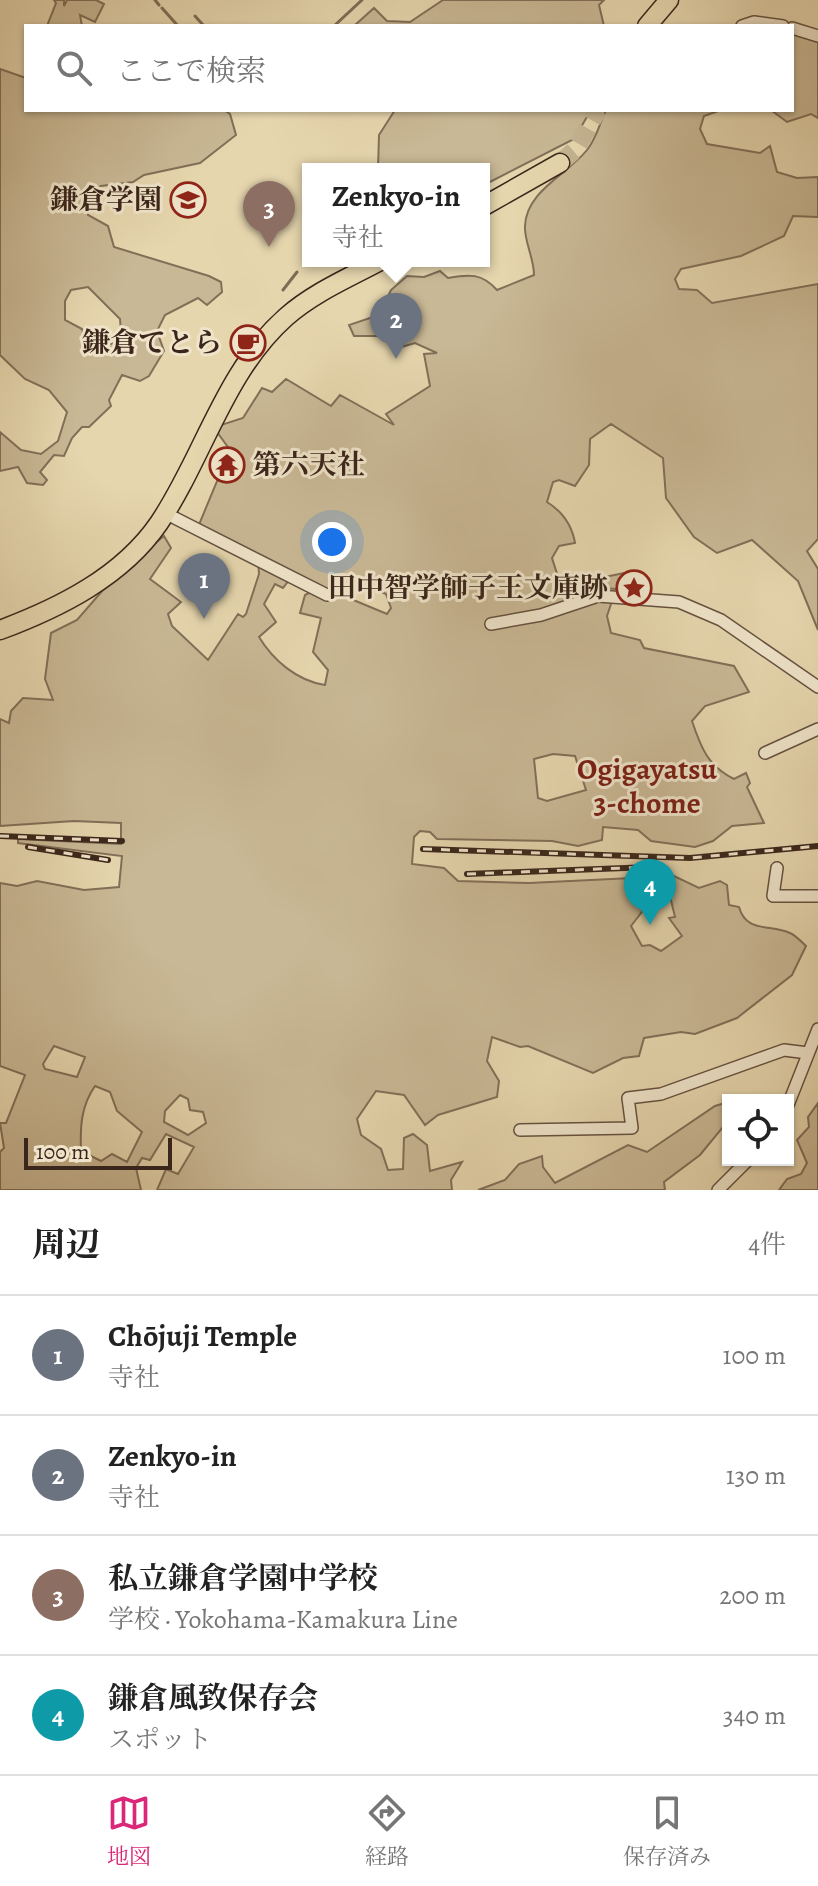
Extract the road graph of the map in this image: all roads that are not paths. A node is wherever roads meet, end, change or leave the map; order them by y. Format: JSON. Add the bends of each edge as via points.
{"nodes":[{"id":1,"x":669,"y":0,"type":"edge"},
{"id":2,"x":649,"y":24,"type":"edge"},
{"id":3,"x":748,"y":24,"type":"edge"},
{"id":4,"x":768,"y":24,"type":"edge"},
{"id":5,"x":794,"y":29,"type":"edge"},
{"id":6,"x":818,"y":36,"type":"edge"},
{"id":7,"x":560,"y":163,"type":"tunnel mouth"},
{"id":8,"x":490,"y":203,"type":"edge"},
{"id":9,"x":369,"y":267,"type":"edge"},
{"id":10,"x":165,"y":513,"type":"junction"},
{"id":11,"x":327,"y":595,"type":"dead end"},
{"id":12,"x":491,"y":624,"type":"dead end"},
{"id":13,"x":0,"y":630,"type":"edge"},
{"id":14,"x":818,"y":687,"type":"edge"},
{"id":15,"x":818,"y":729,"type":"edge"},
{"id":16,"x":765,"y":753,"type":"dead end"},
{"id":17,"x":777,"y":868,"type":"dead end"},
{"id":18,"x":818,"y":896,"type":"edge"},
{"id":19,"x":818,"y":1029,"type":"edge"},
{"id":20,"x":808,"y":1053,"type":"junction"},
{"id":21,"x":792,"y":1094,"type":"edge"},
{"id":22,"x":520,"y":1130,"type":"dead end"},
{"id":23,"x":742,"y":1166,"type":"edge"},
{"id":24,"x":718,"y":1190,"type":"edge"}],
"edges":[{"from":1,"to":2,"type":"main road"},
{"from":3,"to":4,"type":"street"},
{"from":5,"to":6,"type":"street"},
{"from":7,"to":8,"type":"main road"},
{"from":9,"to":10,"type":"main road","via":[[305,302],[256,350]]},
{"from":10,"to":11,"type":"street"},
{"from":10,"to":13,"type":"main road","via":[[133,553],[101,580]]},
{"from":12,"to":14,"type":"street","via":[[598,596],[679,602],[721,620]]},
{"from":15,"to":16,"type":"street"},
{"from":17,"to":18,"type":"street","via":[[773,896]]},
{"from":19,"to":20,"type":"street"},
{"from":20,"to":21,"type":"street"},
{"from":20,"to":22,"type":"street","via":[[784,1050],[661,1094],[628,1098],[632,1128]]},
{"from":23,"to":24,"type":"street"}]}
